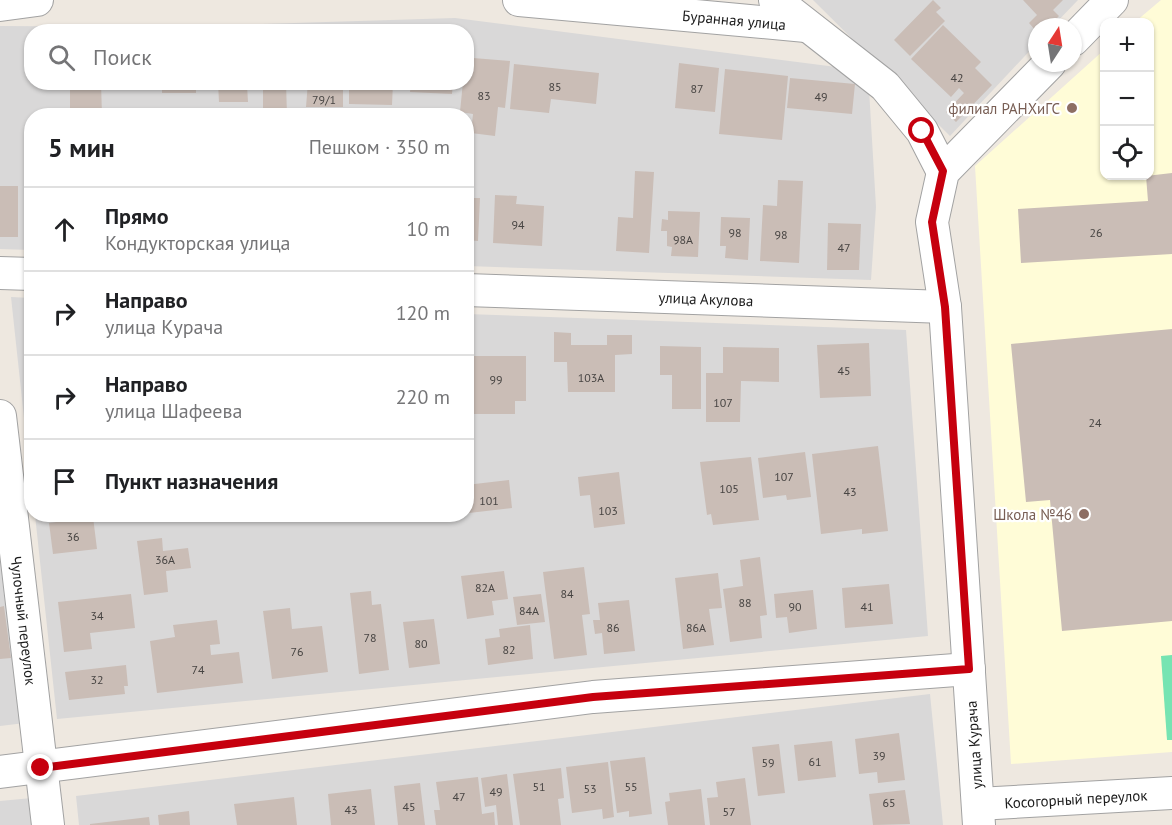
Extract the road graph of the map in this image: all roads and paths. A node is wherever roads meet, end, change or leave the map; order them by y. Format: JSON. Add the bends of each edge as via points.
{"nodes":[{"id":1,"x":37,"y":0,"type":"edge"},
{"id":2,"x":519,"y":0,"type":"edge"},
{"id":3,"x":775,"y":0,"type":"edge"},
{"id":4,"x":1108,"y":1,"type":"edge"},
{"id":5,"x":0,"y":4,"type":"edge"},
{"id":6,"x":806,"y":26,"type":"junction"},
{"id":7,"x":1082,"y":30,"type":"edge"},
{"id":8,"x":1041,"y":72,"type":"edge"},
{"id":9,"x":943,"y":171,"type":"junction"},
{"id":10,"x":0,"y":273,"type":"edge"},
{"id":11,"x":24,"y":274,"type":"edge"},
{"id":12,"x":474,"y":290,"type":"edge"},
{"id":13,"x":945,"y":307,"type":"junction"},
{"id":14,"x":0,"y":416,"type":"edge"},
{"id":15,"x":969,"y":669,"type":"junction"},
{"id":16,"x":41,"y":768,"type":"junction"},
{"id":17,"x":0,"y":772,"type":"edge"},
{"id":18,"x":1172,"y":793,"type":"edge"},
{"id":19,"x":979,"y":815,"type":"edge"},
{"id":20,"x":48,"y":825,"type":"edge"}],
"edges":[{"from":1,"to":5,"type":"street"},
{"from":2,"to":6,"type":"street","name":"Буранная улица"},
{"from":3,"to":6,"type":"street"},
{"from":4,"to":7,"type":"street"},
{"from":6,"to":9,"type":"street","via":[[885,86],[922,131]]},
{"from":8,"to":9,"type":"street"},
{"from":9,"to":13,"type":"street","name":"улица Курача","via":[[932,222]]},
{"from":10,"to":11,"type":"street"},
{"from":12,"to":13,"type":"street","name":"улица Акулова"},
{"from":13,"to":15,"type":"street","name":"улица Курача"},
{"from":14,"to":16,"type":"street","name":"Чулочный переулок"},
{"from":15,"to":16,"type":"street","via":[[593,697]]},
{"from":15,"to":19,"type":"street","name":"улица Курача"},
{"from":16,"to":17,"type":"street"},
{"from":16,"to":20,"type":"street","name":"Чулочный переулок"},
{"from":18,"to":19,"type":"street","name":"Косогорный переулок"}]}
